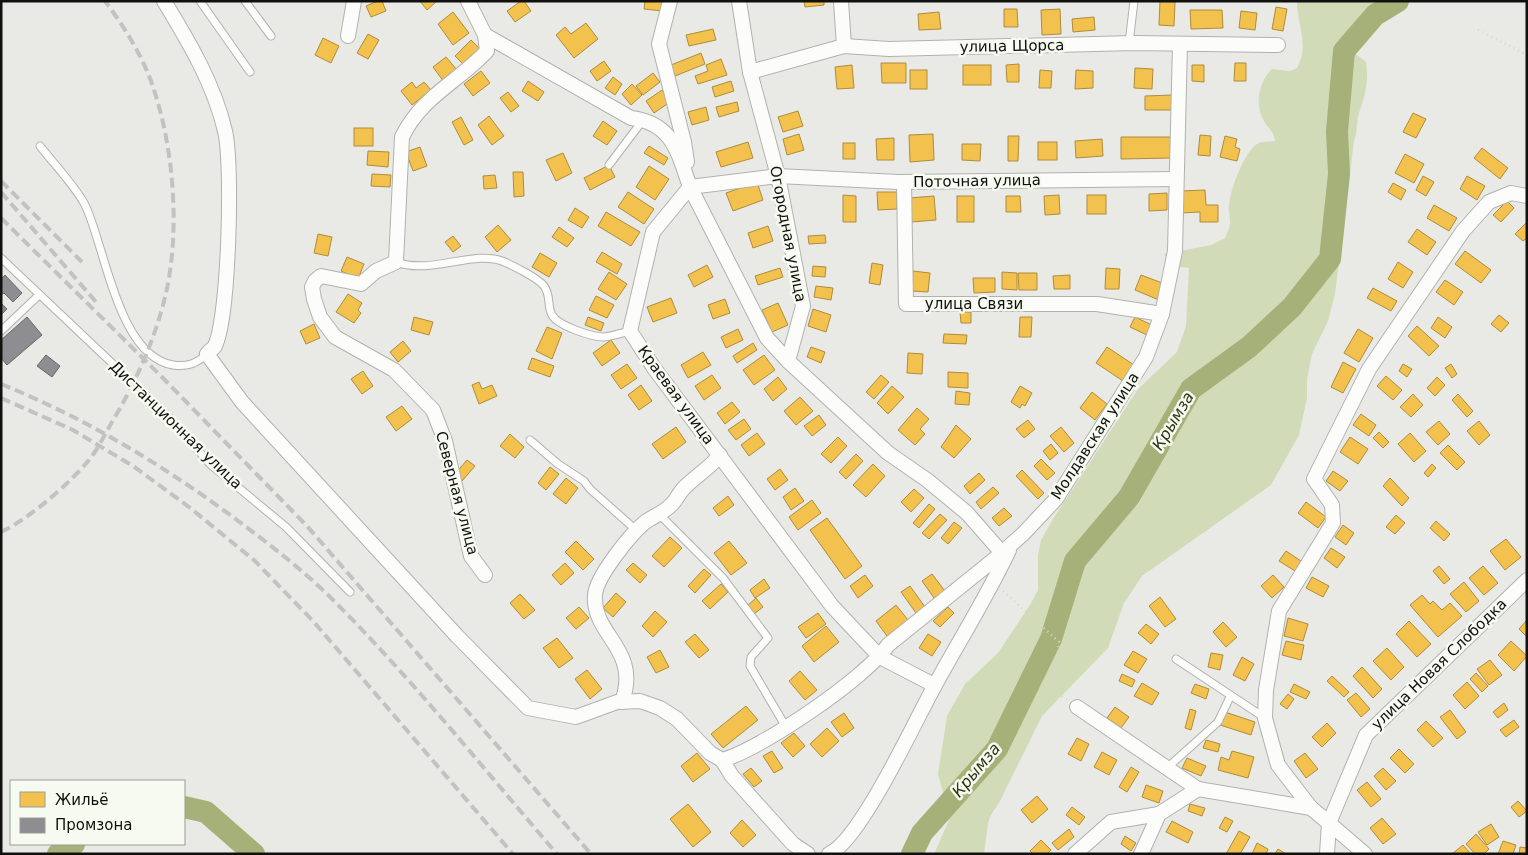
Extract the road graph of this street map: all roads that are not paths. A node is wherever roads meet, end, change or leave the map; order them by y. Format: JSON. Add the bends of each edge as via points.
{"nodes":[{"id":1,"x":164,"y":1,"type":"edge"},
{"id":2,"x":200,"y":1,"type":"edge"},
{"id":3,"x":246,"y":1,"type":"edge"},
{"id":4,"x":354,"y":1,"type":"edge"},
{"id":5,"x":468,"y":1,"type":"edge"},
{"id":6,"x":475,"y":1,"type":"edge"},
{"id":7,"x":670,"y":1,"type":"edge"},
{"id":8,"x":740,"y":1,"type":"edge"},
{"id":9,"x":841,"y":1,"type":"edge"},
{"id":10,"x":1134,"y":1,"type":"edge"},
{"id":11,"x":477,"y":19,"type":"junction"},
{"id":12,"x":485,"y":35,"type":"junction"},
{"id":13,"x":271,"y":36,"type":"dead end"},
{"id":14,"x":348,"y":36,"type":"dead end"},
{"id":15,"x":1129,"y":43,"type":"junction"},
{"id":16,"x":1180,"y":44,"type":"junction"},
{"id":17,"x":844,"y":46,"type":"junction"},
{"id":18,"x":1278,"y":46,"type":"dead end"},
{"id":19,"x":250,"y":72,"type":"dead end"},
{"id":20,"x":750,"y":72,"type":"junction"},
{"id":21,"x":643,"y":120,"type":"junction"},
{"id":22,"x":40,"y":146,"type":"dead end"},
{"id":23,"x":609,"y":165,"type":"dead end"},
{"id":24,"x":778,"y":176,"type":"junction"},
{"id":25,"x":1176,"y":179,"type":"junction"},
{"id":26,"x":904,"y":182,"type":"junction"},
{"id":27,"x":690,"y":188,"type":"junction"},
{"id":28,"x":1527,"y":196,"type":"edge"},
{"id":29,"x":4,"y":260,"type":"edge"},
{"id":30,"x":396,"y":262,"type":"junction"},
{"id":31,"x":1,"y":270,"type":"edge"},
{"id":32,"x":39,"y":295,"type":"junction"},
{"id":33,"x":1162,"y":314,"type":"junction"},
{"id":34,"x":1,"y":331,"type":"edge"},
{"id":35,"x":630,"y":331,"type":"junction"},
{"id":36,"x":207,"y":354,"type":"junction"},
{"id":37,"x":788,"y":361,"type":"junction"},
{"id":38,"x":530,"y":440,"type":"dead end"},
{"id":39,"x":720,"y":455,"type":"junction"},
{"id":40,"x":660,"y":514,"type":"junction"},
{"id":41,"x":636,"y":530,"type":"junction"},
{"id":42,"x":1006,"y":549,"type":"junction"},
{"id":43,"x":485,"y":575,"type":"dead end"},
{"id":44,"x":1527,"y":580,"type":"edge"},
{"id":45,"x":350,"y":592,"type":"dead end"},
{"id":46,"x":880,"y":657,"type":"junction"},
{"id":47,"x":1176,"y":659,"type":"dead end"},
{"id":48,"x":934,"y":685,"type":"junction"},
{"id":49,"x":1230,"y":696,"type":"junction"},
{"id":50,"x":622,"y":702,"type":"junction"},
{"id":51,"x":1077,"y":707,"type":"road end"},
{"id":52,"x":1265,"y":718,"type":"junction"},
{"id":53,"x":786,"y":727,"type":"junction"},
{"id":54,"x":722,"y":760,"type":"junction"},
{"id":55,"x":1167,"y":768,"type":"junction"},
{"id":56,"x":1198,"y":790,"type":"junction"},
{"id":57,"x":1311,"y":808,"type":"junction"},
{"id":58,"x":1159,"y":814,"type":"junction"},
{"id":59,"x":1329,"y":823,"type":"junction"},
{"id":60,"x":808,"y":854,"type":"edge"},
{"id":61,"x":829,"y":854,"type":"edge"},
{"id":62,"x":1075,"y":854,"type":"edge"},
{"id":63,"x":1141,"y":854,"type":"edge"},
{"id":64,"x":1327,"y":854,"type":"edge"},
{"id":65,"x":1365,"y":854,"type":"edge"}],
"edges":[{"from":1,"to":36,"type":"street","via":[[210,85],[225,131],[229,157],[227,252],[221,322],[214,347]]},
{"from":2,"to":19,"type":"lane"},
{"from":3,"to":13,"type":"lane"},
{"from":4,"to":14,"type":"street"},
{"from":5,"to":11,"type":"street"},
{"from":6,"to":11,"type":"street"},
{"from":7,"to":27,"type":"street","via":[[659,44],[684,142]]},
{"from":8,"to":20,"type":"street","name":"Огородная улица"},
{"from":9,"to":17,"type":"street"},
{"from":10,"to":15,"type":"lane"},
{"from":11,"to":12,"type":"street"},
{"from":12,"to":21,"type":"street","via":[[631,118]]},
{"from":12,"to":30,"type":"street","via":[[487,51],[423,105],[410,120],[402,137]]},
{"from":15,"to":16,"type":"street","name":"улица Щорса"},
{"from":15,"to":17,"type":"street","name":"улица Щорса"},
{"from":16,"to":18,"type":"street","name":"улица Щорса"},
{"from":16,"to":25,"type":"street","name":"Молдавская улица"},
{"from":17,"to":20,"type":"street","name":"улица Щорса"},
{"from":20,"to":24,"type":"street","name":"Огородная улица"},
{"from":21,"to":23,"type":"lane"},
{"from":21,"to":27,"type":"street","via":[[649,120],[671,140]]},
{"from":22,"to":36,"type":"lane","via":[[86,206],[120,307],[141,344],[151,356],[170,365],[185,366]]},
{"from":24,"to":26,"type":"street","name":"Поточная улица"},
{"from":24,"to":27,"type":"street","name":"Поточная улица"},
{"from":24,"to":37,"type":"street","name":"Огородная улица","via":[[804,306]]},
{"from":25,"to":26,"type":"street","name":"Поточная улица"},
{"from":25,"to":33,"type":"street","name":"Молдавская улица","via":[[1175,251]]},
{"from":26,"to":33,"type":"street","name":"улица Связи","via":[[906,304],[1097,304]]},
{"from":27,"to":35,"type":"street","name":"Краевая улица","via":[[653,232]]},
{"from":27,"to":37,"type":"street","via":[[767,338]]},
{"from":28,"to":52,"type":"street","via":[[1512,193],[1489,202],[1463,232],[1369,369],[1314,478],[1332,505],[1333,523],[1280,611],[1266,690]]},
{"from":29,"to":31,"type":"lane"},
{"from":29,"to":32,"type":"lane","name":"Дистанционная улица"},
{"from":30,"to":35,"type":"lane","via":[[416,267],[487,259],[502,261],[543,285],[555,320],[590,335],[605,337]]},
{"from":30,"to":43,"type":"street","name":"Северная улица","via":[[376,271],[361,284],[321,276],[312,287],[314,299],[320,317],[335,337],[394,370],[433,410],[445,440],[471,556]]},
{"from":32,"to":34,"type":"lane"},
{"from":32,"to":45,"type":"lane","name":"Дистанционная улица","via":[[168,416],[210,464],[286,527]]},
{"from":33,"to":42,"type":"street","name":"Молдавская улица","via":[[1146,357],[1056,499]]},
{"from":35,"to":39,"type":"street","name":"Краевая улица"},
{"from":36,"to":50,"type":"street","via":[[242,402],[457,636],[528,708],[576,717]]},
{"from":37,"to":42,"type":"street","via":[[888,453],[927,480]]},
{"from":38,"to":41,"type":"lane","via":[[584,481]]},
{"from":39,"to":40,"type":"street"},
{"from":39,"to":46,"type":"street","name":"Краевая улица","via":[[832,606]]},
{"from":40,"to":41,"type":"street"},
{"from":40,"to":53,"type":"lane","via":[[723,578],[768,638],[751,657],[750,666]]},
{"from":41,"to":50,"type":"street","via":[[600,580],[594,595],[597,612],[622,656],[627,673]]},
{"from":42,"to":46,"type":"street","name":"Молдавская улица","via":[[888,645]]},
{"from":42,"to":48,"type":"street","via":[[993,583]]},
{"from":44,"to":59,"type":"street","name":"улица Новая Слободка","via":[[1366,735]]},
{"from":46,"to":48,"type":"street","name":"Краевая улица"},
{"from":46,"to":53,"type":"street","name":"Молдавская улица","via":[[840,690]]},
{"from":47,"to":49,"type":"lane"},
{"from":48,"to":61,"type":"street","via":[[878,791],[847,840]]},
{"from":49,"to":52,"type":"lane"},
{"from":49,"to":55,"type":"lane","via":[[1218,722]]},
{"from":50,"to":54,"type":"street","via":[[640,702],[660,708]]},
{"from":51,"to":55,"type":"street"},
{"from":52,"to":57,"type":"street","via":[[1278,765]]},
{"from":53,"to":54,"type":"street","name":"Молдавская улица"},
{"from":54,"to":60,"type":"street","via":[[732,776],[793,844]]},
{"from":55,"to":56,"type":"street"},
{"from":56,"to":57,"type":"street"},
{"from":56,"to":58,"type":"street"},
{"from":57,"to":59,"type":"street"},
{"from":58,"to":62,"type":"street","via":[[1111,822]]},
{"from":58,"to":63,"type":"street"},
{"from":59,"to":64,"type":"street","name":"улица Новая Слободка"},
{"from":59,"to":65,"type":"street"}]}
